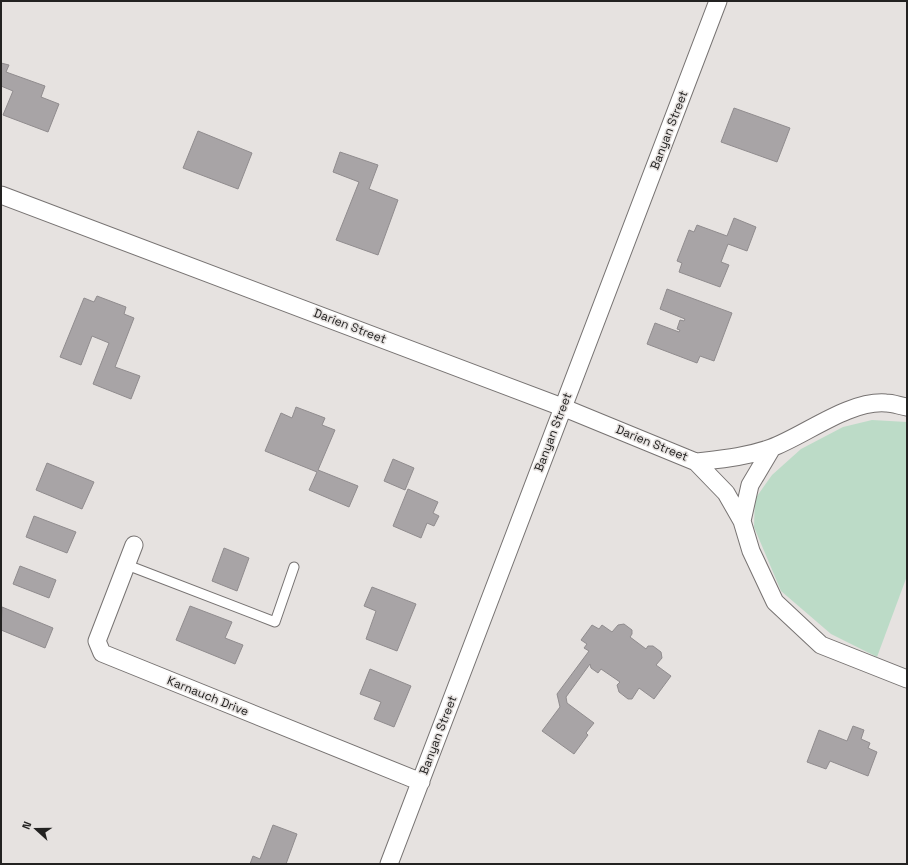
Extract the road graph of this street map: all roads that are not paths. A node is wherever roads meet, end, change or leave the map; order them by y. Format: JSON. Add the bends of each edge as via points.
{"nodes":[{"id":1,"x":718,"y":1,"type":"edge"},
{"id":2,"x":1,"y":195,"type":"edge"},
{"id":3,"x":562,"y":407,"type":"junction"},
{"id":4,"x":907,"y":407,"type":"edge"},
{"id":5,"x":772,"y":448,"type":"junction"},
{"id":6,"x":696,"y":462,"type":"junction"},
{"id":7,"x":742,"y":521,"type":"junction"},
{"id":8,"x":134,"y":545,"type":"dead end"},
{"id":9,"x":127,"y":564,"type":"junction"},
{"id":10,"x":294,"y":567,"type":"dead end"},
{"id":11,"x":907,"y":679,"type":"edge"},
{"id":12,"x":421,"y":782,"type":"junction"},
{"id":13,"x":389,"y":864,"type":"edge"}],
"edges":[{"from":1,"to":3,"type":"street","name":"Banyan Street"},
{"from":2,"to":3,"type":"street","name":"Darien Street"},
{"from":3,"to":6,"type":"street","name":"Darien Street"},
{"from":3,"to":12,"type":"street","name":"Banyan Street"},
{"from":4,"to":5,"type":"street","name":"Darien Street","via":[[885,403],[861,406],[820,423]]},
{"from":5,"to":6,"type":"street","name":"Darien Street","via":[[737,458]]},
{"from":5,"to":7,"type":"street","name":"Darien Street","via":[[750,485]]},
{"from":6,"to":7,"type":"street","name":"Darien Street","via":[[726,493]]},
{"from":7,"to":11,"type":"street","name":"Darien Street","via":[[751,551],[775,602],[821,645]]},
{"from":8,"to":9,"type":"street","name":"Karnauch Drive"},
{"from":9,"to":10,"type":"lane","via":[[275,622]]},
{"from":9,"to":12,"type":"street","name":"Karnauch Drive","via":[[97,642],[102,653]]},
{"from":12,"to":13,"type":"street","name":"Banyan Street"}]}
